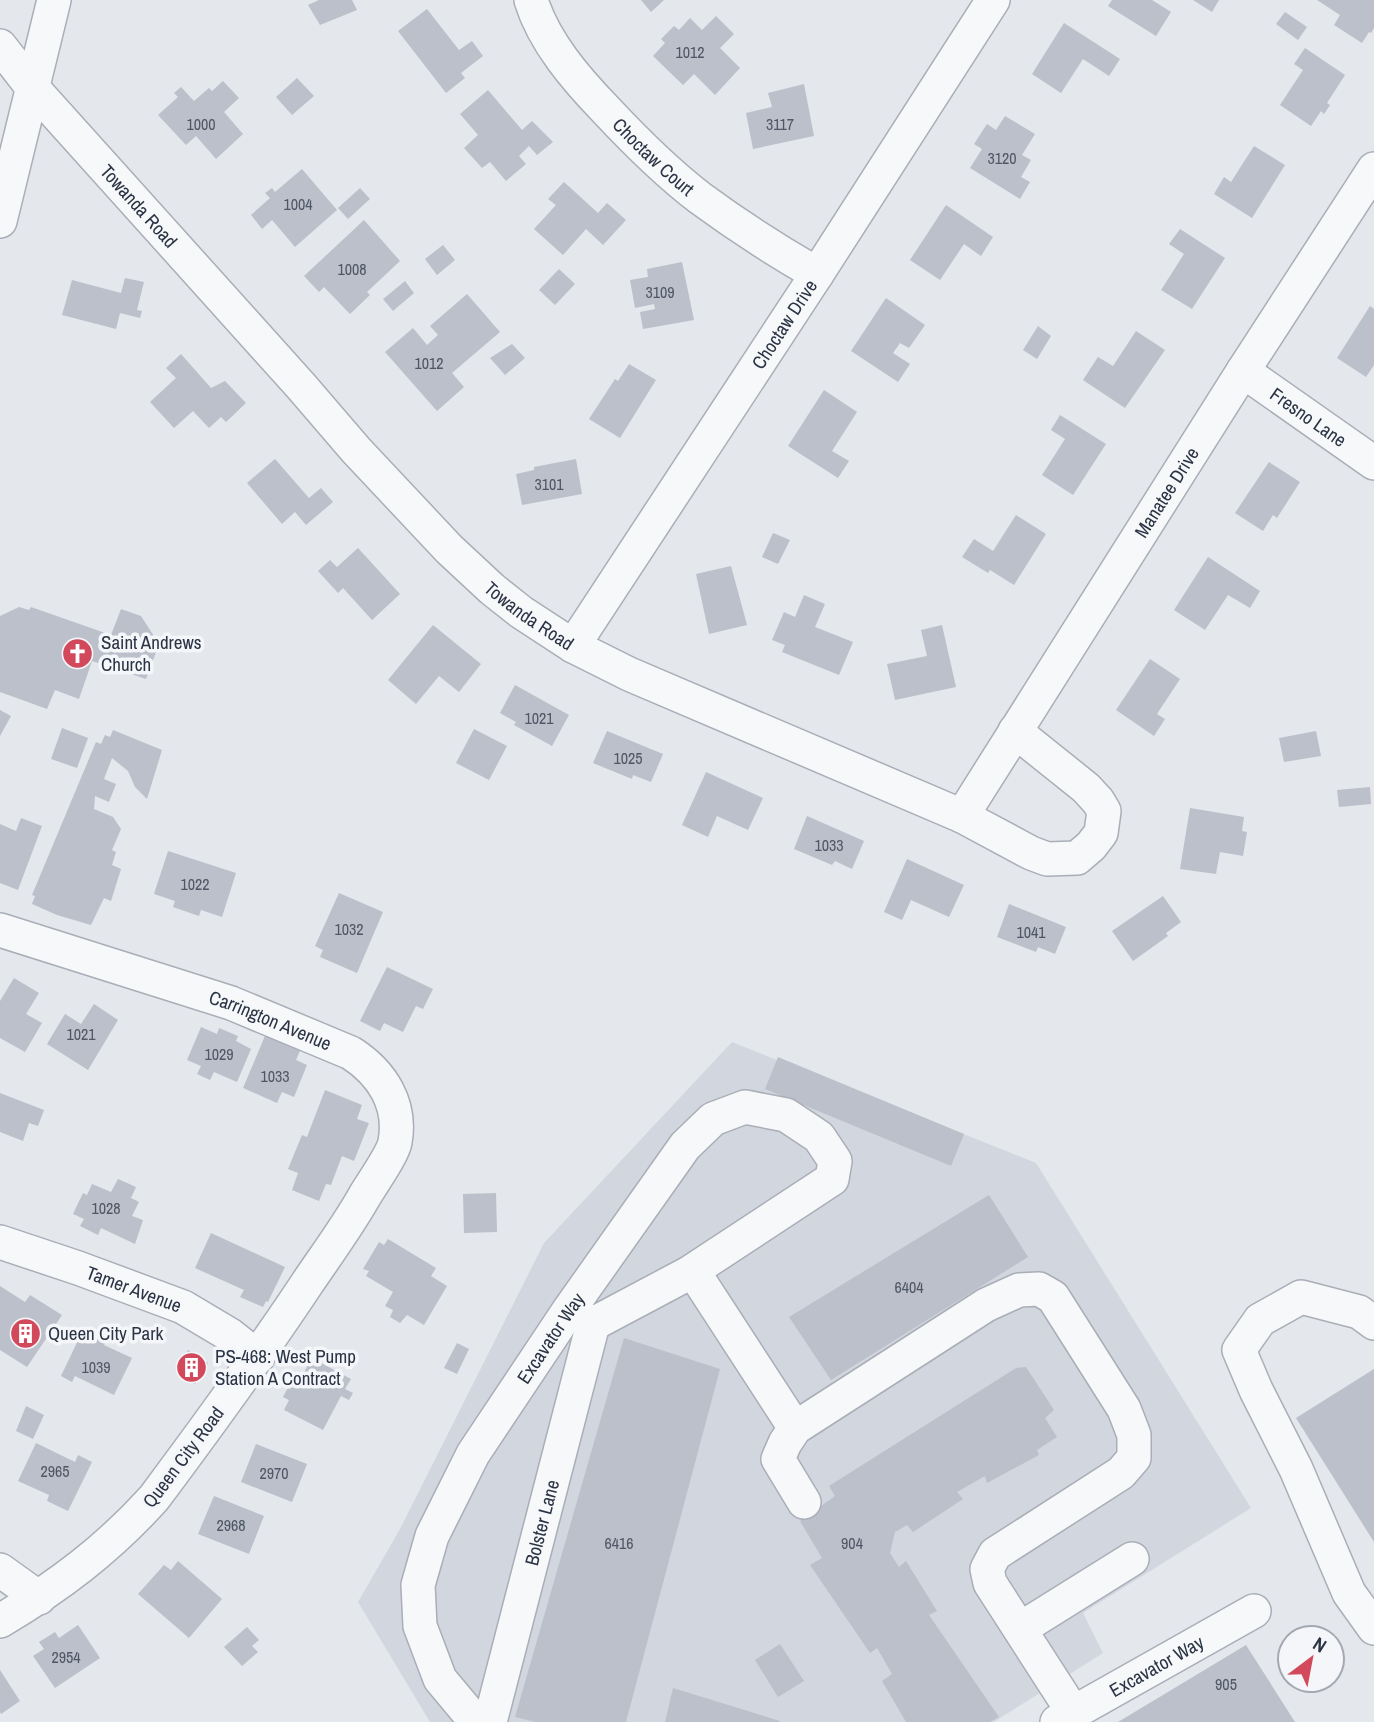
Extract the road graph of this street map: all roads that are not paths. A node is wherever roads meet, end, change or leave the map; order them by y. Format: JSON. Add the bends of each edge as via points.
{"nodes":[{"id":1,"x":54,"y":0,"type":"edge"},
{"id":2,"x":531,"y":0,"type":"edge"},
{"id":3,"x":993,"y":0,"type":"edge"},
{"id":4,"x":0,"y":46,"type":"edge"},
{"id":5,"x":32,"y":87,"type":"junction"},
{"id":6,"x":1374,"y":169,"type":"edge"},
{"id":7,"x":0,"y":221,"type":"edge"},
{"id":8,"x":817,"y":274,"type":"junction"},
{"id":9,"x":1243,"y":371,"type":"junction"},
{"id":10,"x":1374,"y":463,"type":"edge"},
{"id":11,"x":573,"y":646,"type":"junction"},
{"id":12,"x":1015,"y":731,"type":"junction"},
{"id":13,"x":962,"y":816,"type":"junction"},
{"id":14,"x":0,"y":930,"type":"edge"},
{"id":15,"x":350,"y":1220,"type":"joint"},
{"id":16,"x":0,"y":1242,"type":"edge"},
{"id":17,"x":693,"y":1271,"type":"junction"},
{"id":18,"x":581,"y":1317,"type":"junction"},
{"id":19,"x":1374,"y":1323,"type":"edge"},
{"id":20,"x":258,"y":1357,"type":"junction"},
{"id":21,"x":795,"y":1429,"type":"junction"},
{"id":22,"x":804,"y":1502,"type":"dead end"},
{"id":23,"x":1132,"y":1559,"type":"dead end"},
{"id":24,"x":0,"y":1570,"type":"edge"},
{"id":25,"x":40,"y":1598,"type":"junction"},
{"id":26,"x":1254,"y":1611,"type":"dead end"},
{"id":27,"x":0,"y":1621,"type":"edge"},
{"id":28,"x":1374,"y":1628,"type":"edge"},
{"id":29,"x":1020,"y":1629,"type":"junction"},
{"id":30,"x":1065,"y":1717,"type":"edge"},
{"id":31,"x":476,"y":1722,"type":"edge"},
{"id":32,"x":490,"y":1722,"type":"edge"}],
"edges":[{"from":1,"to":5,"type":"street"},
{"from":2,"to":8,"type":"street","name":"Choctaw Court","via":[[560,56],[639,145],[698,197]]},
{"from":3,"to":8,"type":"street","name":"Choctaw Drive"},
{"from":4,"to":5,"type":"street","name":"Towanda Road"},
{"from":5,"to":7,"type":"street"},
{"from":5,"to":11,"type":"street","name":"Towanda Road","via":[[449,549],[521,612]]},
{"from":6,"to":9,"type":"street","name":"Manatee Drive"},
{"from":8,"to":11,"type":"street","name":"Choctaw Drive"},
{"from":9,"to":10,"type":"street","name":"Fresno Lane"},
{"from":9,"to":12,"type":"street","name":"Manatee Drive"},
{"from":11,"to":13,"type":"street","name":"Towanda Road"},
{"from":12,"to":13,"type":"street","name":"Manatee Drive"},
{"from":12,"to":13,"type":"street","name":"Towanda Road","via":[[1098,801],[1104,811],[1101,833],[1077,858],[1047,859]]},
{"from":14,"to":15,"type":"street","name":"Carrington Avenue","via":[[231,1003],[363,1061],[380,1077],[393,1102],[395,1145]]},
{"from":15,"to":20,"type":"street","name":"Queen City Road"},
{"from":16,"to":20,"type":"street","name":"Tamer Avenue","via":[[183,1307]]},
{"from":17,"to":18,"type":"street"},
{"from":17,"to":18,"type":"street","name":"Excavator Way","via":[[832,1179],[835,1161],[819,1137],[786,1115],[746,1107],[713,1119],[685,1146]]},
{"from":17,"to":21,"type":"street"},
{"from":18,"to":31,"type":"street","name":"Excavator Way","via":[[473,1454],[432,1535],[418,1585],[420,1626],[440,1679]]},
{"from":18,"to":32,"type":"street","name":"Bolster Lane"},
{"from":19,"to":28,"type":"street","via":[[1359,1312],[1301,1297],[1260,1320],[1240,1350],[1349,1593]]},
{"from":20,"to":25,"type":"street","name":"Queen City Road","via":[[154,1499],[92,1559]]},
{"from":21,"to":22,"type":"street","via":[[778,1459]]},
{"from":21,"to":29,"type":"street","via":[[986,1305],[1018,1290],[1039,1289],[1053,1297],[1124,1409],[1134,1434],[1134,1458],[1121,1473],[995,1554],[987,1569],[990,1583]]},
{"from":23,"to":29,"type":"street"},
{"from":24,"to":25,"type":"street"},
{"from":25,"to":27,"type":"street","name":"Queen City Road"},
{"from":26,"to":30,"type":"street","name":"Excavator Way"},
{"from":29,"to":30,"type":"street"}]}
